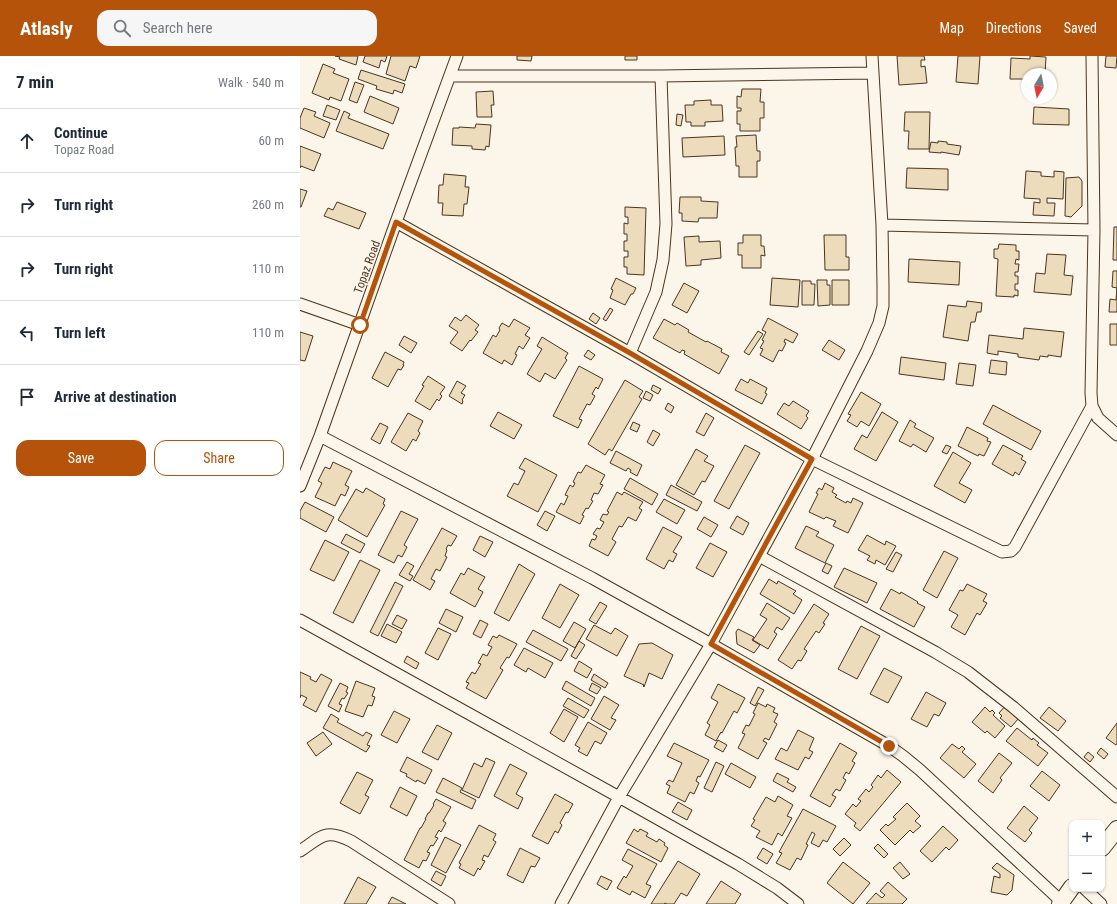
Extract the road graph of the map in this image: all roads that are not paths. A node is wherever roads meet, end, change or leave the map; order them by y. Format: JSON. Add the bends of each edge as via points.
{"nodes":[{"id":1,"x":457,"y":56,"type":"edge"},
{"id":2,"x":872,"y":56,"type":"edge"},
{"id":3,"x":1092,"y":56,"type":"edge"},
{"id":4,"x":873,"y":73,"type":"junction"},
{"id":5,"x":450,"y":76,"type":"junction"},
{"id":6,"x":661,"y":76,"type":"junction"},
{"id":7,"x":396,"y":222,"type":"junction"},
{"id":8,"x":882,"y":225,"type":"junction"},
{"id":9,"x":1094,"y":230,"type":"junction"},
{"id":10,"x":300,"y":304,"type":"edge"},
{"id":11,"x":360,"y":325,"type":"junction"},
{"id":12,"x":630,"y":353,"type":"junction"},
{"id":13,"x":1092,"y":406,"type":"junction"},
{"id":14,"x":1117,"y":435,"type":"edge"},
{"id":15,"x":320,"y":436,"type":"junction"},
{"id":16,"x":812,"y":459,"type":"junction"},
{"id":17,"x":300,"y":486,"type":"edge"},
{"id":18,"x":759,"y":556,"type":"junction"},
{"id":19,"x":300,"y":620,"type":"edge"},
{"id":20,"x":711,"y":644,"type":"junction"},
{"id":21,"x":619,"y":797,"type":"junction"},
{"id":22,"x":1117,"y":797,"type":"edge"},
{"id":23,"x":1117,"y":829,"type":"edge"},
{"id":24,"x":1105,"y":844,"type":"edge"},
{"id":25,"x":300,"y":851,"type":"edge"},
{"id":26,"x":1069,"y":891,"type":"edge"},
{"id":27,"x":1088,"y":892,"type":"edge"},
{"id":28,"x":1061,"y":903,"type":"edge"},
{"id":29,"x":449,"y":904,"type":"edge"},
{"id":30,"x":561,"y":904,"type":"edge"},
{"id":31,"x":798,"y":904,"type":"edge"},
{"id":32,"x":1101,"y":904,"type":"edge"}],
"edges":[{"from":1,"to":5,"type":"street","name":"Topaz Road"},
{"from":2,"to":4,"type":"street"},
{"from":3,"to":9,"type":"street"},
{"from":4,"to":6,"type":"street"},
{"from":4,"to":8,"type":"street"},
{"from":5,"to":6,"type":"street"},
{"from":5,"to":7,"type":"street","name":"Topaz Road"},
{"from":6,"to":12,"type":"street","via":[[666,224],[662,260],[656,292]]},
{"from":7,"to":11,"type":"street","name":"Topaz Road"},
{"from":7,"to":12,"type":"street"},
{"from":8,"to":9,"type":"street"},
{"from":8,"to":16,"type":"street","via":[[883,306],[879,323]]},
{"from":9,"to":13,"type":"street"},
{"from":10,"to":11,"type":"street"},
{"from":11,"to":15,"type":"street","name":"Topaz Road"},
{"from":12,"to":16,"type":"street"},
{"from":13,"to":14,"type":"street","via":[[1098,418]]},
{"from":13,"to":16,"type":"street","via":[[1015,547],[1002,552]]},
{"from":15,"to":17,"type":"street","name":"Topaz Road"},
{"from":15,"to":20,"type":"street","via":[[592,578]]},
{"from":16,"to":18,"type":"street"},
{"from":18,"to":20,"type":"street"},
{"from":18,"to":22,"type":"street","via":[[968,672],[1013,707]]},
{"from":19,"to":21,"type":"street"},
{"from":20,"to":21,"type":"street"},
{"from":20,"to":28,"type":"street","via":[[903,756]]},
{"from":21,"to":30,"type":"street"},
{"from":21,"to":31,"type":"street","via":[[738,864]]},
{"from":23,"to":24,"type":"street"},
{"from":25,"to":29,"type":"street","via":[[322,836],[340,836]]},
{"from":26,"to":28,"type":"street"},
{"from":27,"to":32,"type":"street"}]}
